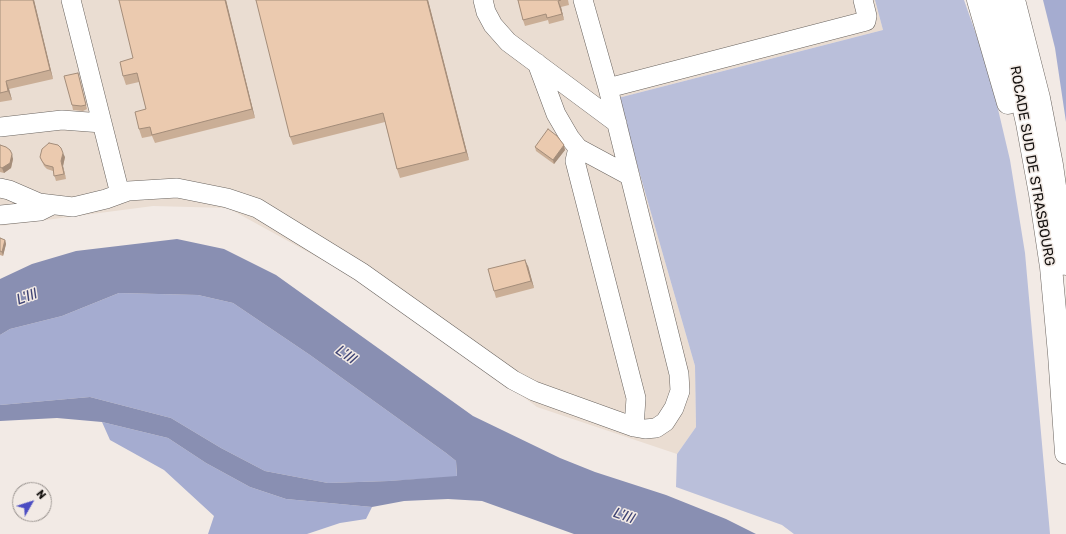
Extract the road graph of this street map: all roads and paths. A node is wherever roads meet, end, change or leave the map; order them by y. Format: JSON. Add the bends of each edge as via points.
{"nodes":[{"id":1,"x":71,"y":0,"type":"edge"},
{"id":2,"x":483,"y":0,"type":"edge"},
{"id":3,"x":584,"y":0,"type":"edge"},
{"id":4,"x":863,"y":0,"type":"edge"},
{"id":5,"x":978,"y":0,"type":"edge"},
{"id":6,"x":997,"y":0,"type":"edge"},
{"id":7,"x":1014,"y":0,"type":"edge"},
{"id":8,"x":1028,"y":0,"type":"edge"},
{"id":9,"x":537,"y":63,"type":"junction"},
{"id":10,"x":608,"y":88,"type":"junction"},
{"id":11,"x":102,"y":123,"type":"junction"},
{"id":12,"x":617,"y":123,"type":"junction"},
{"id":13,"x":0,"y":127,"type":"edge"},
{"id":14,"x":578,"y":148,"type":"junction"},
{"id":15,"x":1052,"y":165,"type":"junction"},
{"id":16,"x":630,"y":176,"type":"junction"},
{"id":17,"x":0,"y":188,"type":"edge"},
{"id":18,"x":120,"y":194,"type":"junction"},
{"id":19,"x":52,"y":205,"type":"junction"},
{"id":20,"x":0,"y":215,"type":"edge"},
{"id":21,"x":1058,"y":266,"type":"edge"},
{"id":22,"x":634,"y":427,"type":"junction"},
{"id":23,"x":1066,"y":453,"type":"edge"}],
"edges":[{"from":1,"to":11,"type":"lane"},
{"from":2,"to":9,"type":"lane","via":[[486,12],[499,33]]},
{"from":3,"to":10,"type":"lane"},
{"from":4,"to":10,"type":"lane","via":[[868,16],[866,21]]},
{"from":5,"to":21,"type":"highway","via":[[1021,155],[1036,235]]},
{"from":6,"to":21,"type":"highway","name":"ROCADE SUD DE STRASBOURG"},
{"from":7,"to":15,"type":"highway","name":"ROCADE SUD DE STRASBOURG","via":[[1039,98]]},
{"from":8,"to":15,"type":"highway","via":[[1048,96]]},
{"from":9,"to":12,"type":"lane"},
{"from":9,"to":14,"type":"lane","via":[[556,114]]},
{"from":10,"to":12,"type":"lane"},
{"from":11,"to":13,"type":"lane","via":[[62,120]]},
{"from":11,"to":18,"type":"lane"},
{"from":12,"to":16,"type":"lane"},
{"from":14,"to":16,"type":"lane"},
{"from":14,"to":22,"type":"lane","via":[[575,161],[636,398]]},
{"from":15,"to":21,"type":"highway","name":"ROCADE SUD DE STRASBOURG"},
{"from":16,"to":22,"type":"lane","via":[[679,374],[680,391],[674,408],[665,422],[656,428]]},
{"from":17,"to":19,"type":"lane","via":[[39,203]]},
{"from":18,"to":19,"type":"lane","via":[[73,207]]},
{"from":18,"to":22,"type":"lane","via":[[128,191],[177,188],[227,198],[257,208],[361,272],[513,380],[534,391]]},
{"from":19,"to":20,"type":"lane","via":[[40,211]]},
{"from":21,"to":23,"type":"highway","name":"ROCADE SUD DE STRASBOURG","via":[[1059,354]]}]}
